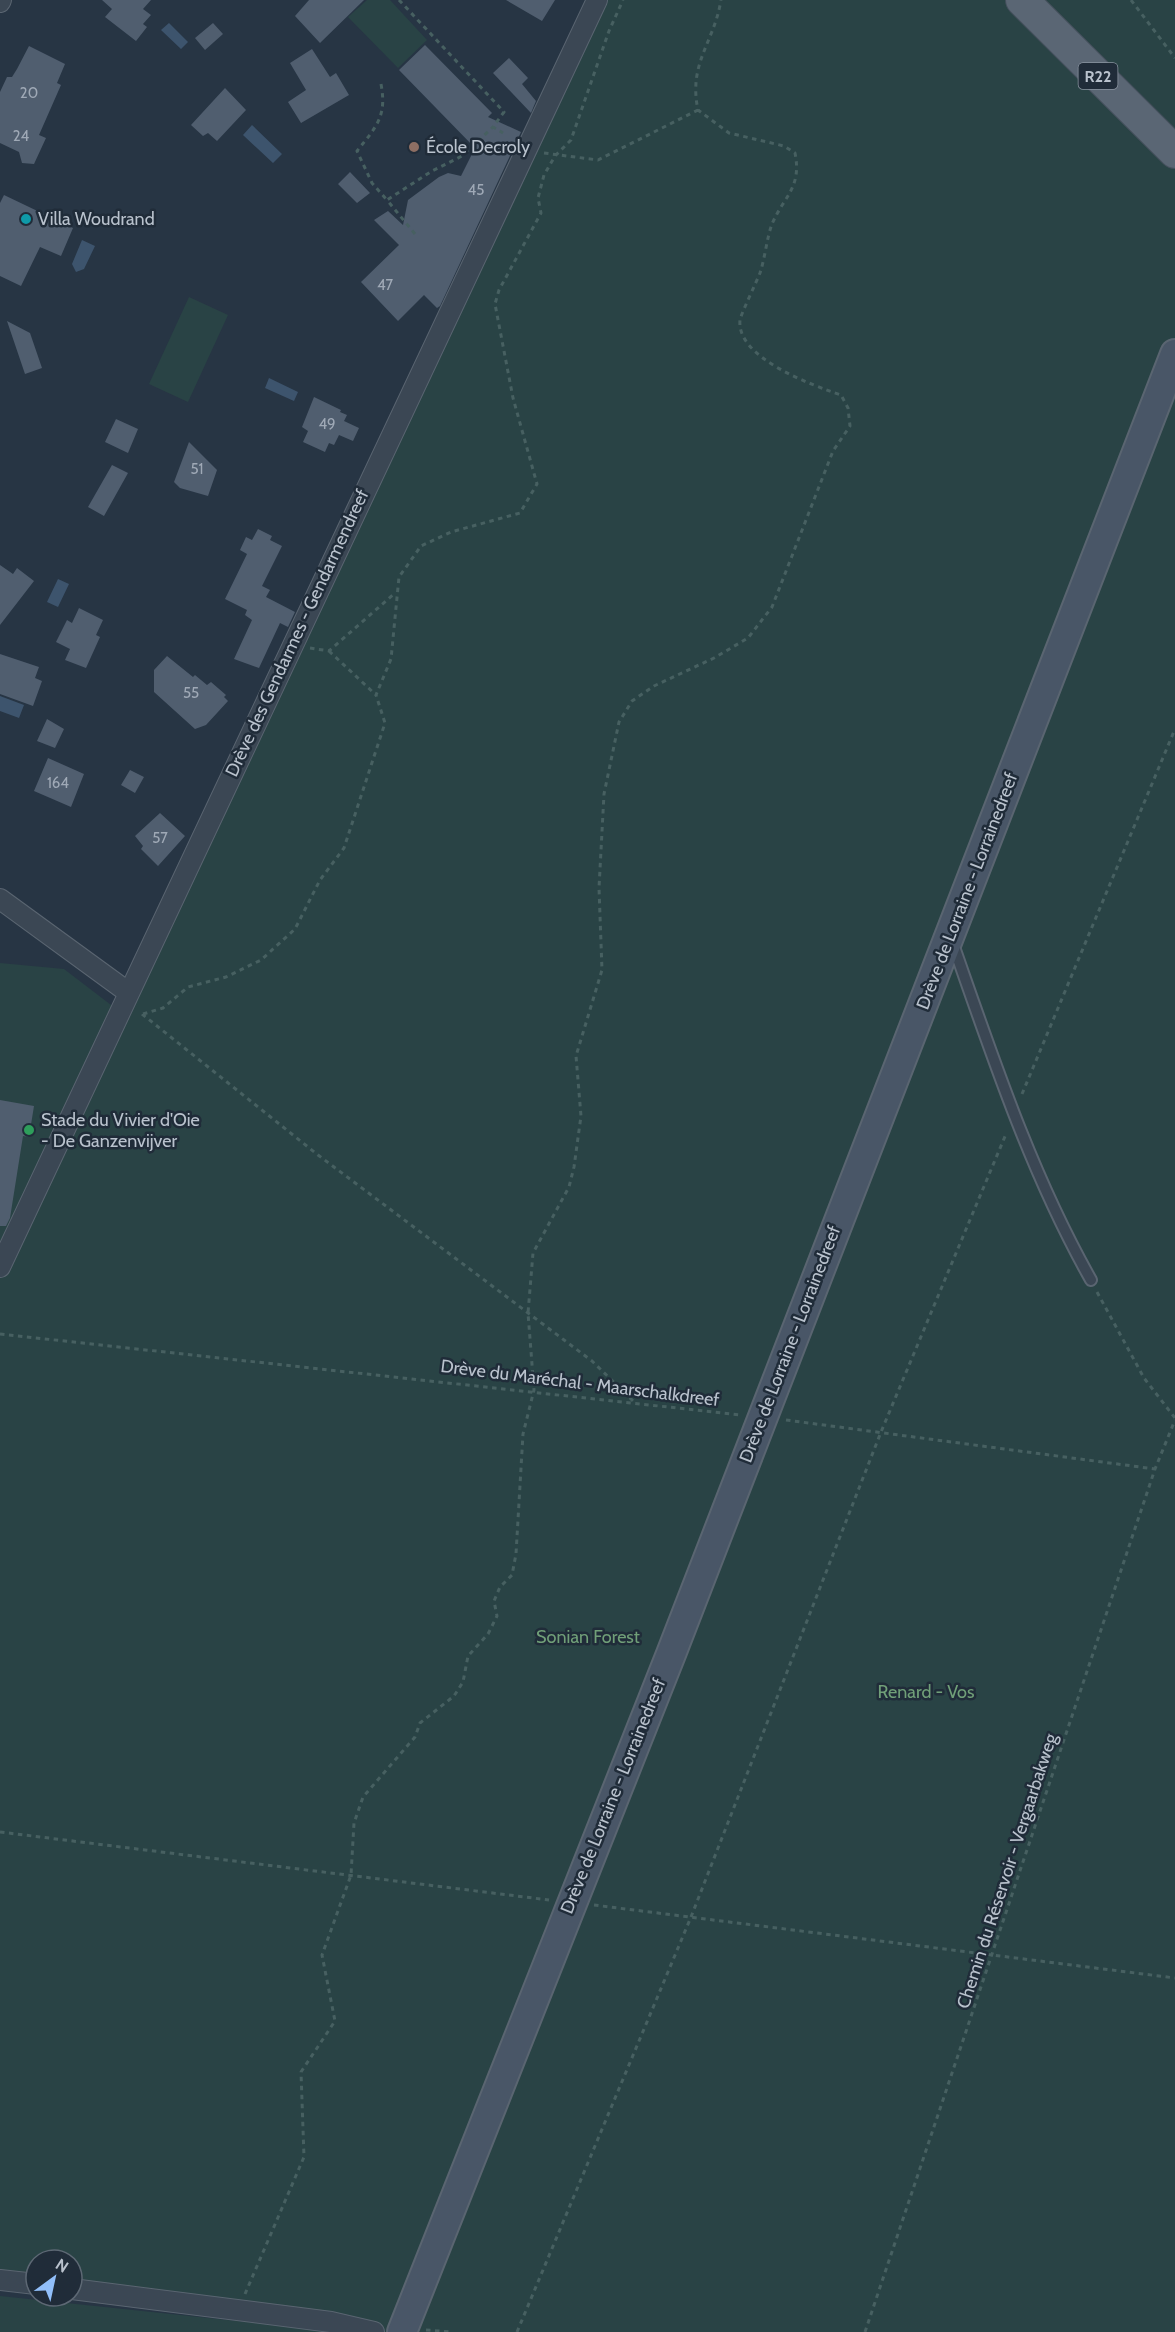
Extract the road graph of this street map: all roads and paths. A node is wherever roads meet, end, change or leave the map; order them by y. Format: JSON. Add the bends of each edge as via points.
{"nodes":[{"id":1,"x":399,"y":0,"type":"edge"},
{"id":2,"x":597,"y":0,"type":"edge"},
{"id":3,"x":623,"y":0,"type":"edge"},
{"id":4,"x":721,"y":0,"type":"edge"},
{"id":5,"x":1022,"y":0,"type":"edge"},
{"id":6,"x":1131,"y":0,"type":"edge"},
{"id":7,"x":1175,"y":58,"type":"edge"},
{"id":8,"x":381,"y":84,"type":"dead end"},
{"id":9,"x":698,"y":110,"type":"junction"},
{"id":10,"x":493,"y":127,"type":"junction"},
{"id":11,"x":504,"y":133,"type":"dead end"},
{"id":12,"x":1175,"y":152,"type":"edge"},
{"id":13,"x":547,"y":154,"type":"dead end"},
{"id":14,"x":555,"y":156,"type":"junction"},
{"id":15,"x":387,"y":200,"type":"junction"},
{"id":16,"x":415,"y":234,"type":"dead end"},
{"id":17,"x":1175,"y":354,"type":"edge"},
{"id":18,"x":396,"y":592,"type":"junction"},
{"id":19,"x":291,"y":645,"type":"junction"},
{"id":20,"x":329,"y":651,"type":"junction"},
{"id":21,"x":376,"y":695,"type":"junction"},
{"id":22,"x":1175,"y":729,"type":"edge"},
{"id":23,"x":0,"y":900,"type":"edge"},
{"id":24,"x":950,"y":935,"type":"junction"},
{"id":25,"x":128,"y":998,"type":"junction"},
{"id":26,"x":143,"y":1014,"type":"junction"},
{"id":27,"x":1014,"y":1114,"type":"junction"},
{"id":28,"x":0,"y":1267,"type":"edge"},
{"id":29,"x":1091,"y":1280,"type":"joint"},
{"id":30,"x":528,"y":1313,"type":"junction"},
{"id":31,"x":0,"y":1334,"type":"edge"},
{"id":32,"x":534,"y":1390,"type":"junction"},
{"id":33,"x":635,"y":1403,"type":"junction"},
{"id":34,"x":761,"y":1417,"type":"junction"},
{"id":35,"x":1175,"y":1419,"type":"edge"},
{"id":36,"x":880,"y":1432,"type":"junction"},
{"id":37,"x":1155,"y":1469,"type":"junction"},
{"id":38,"x":0,"y":2280,"type":"edge"},
{"id":39,"x":24,"y":2283,"type":"edge"},
{"id":40,"x":84,"y":2290,"type":"edge"},
{"id":41,"x":238,"y":2309,"type":"junction"},
{"id":42,"x":374,"y":2332,"type":"edge"},
{"id":43,"x":402,"y":2332,"type":"edge"},
{"id":44,"x":517,"y":2332,"type":"edge"},
{"id":45,"x":865,"y":2332,"type":"edge"}],
"edges":[{"from":1,"to":10,"type":"path","via":[[504,112]]},
{"from":2,"to":19,"type":"street","name":"Drève des Gendarmes - Gendarmendreef"},
{"from":3,"to":14,"type":"path","via":[[571,140]]},
{"from":4,"to":9,"type":"path","via":[[718,18],[697,65],[694,90]]},
{"from":5,"to":12,"type":"main road","number":"R22"},
{"from":6,"to":7,"type":"path"},
{"from":8,"to":15,"type":"path","via":[[385,106],[374,131],[357,151],[372,183]]},
{"from":9,"to":14,"type":"path","via":[[598,160]]},
{"from":9,"to":30,"type":"path","via":[[729,133],[784,146],[795,153],[798,171],[788,199],[771,225],[752,296],[740,319],[743,335],[763,358],[818,387],[841,394],[850,426],[832,451],[772,608],[748,638],[654,686],[632,701],[619,722],[604,794],[599,888],[602,970],[576,1056],[581,1116],[574,1167],[569,1187],[533,1253]]},
{"from":10,"to":11,"type":"path"},
{"from":10,"to":15,"type":"path","via":[[462,156]]},
{"from":13,"to":14,"type":"path"},
{"from":14,"to":18,"type":"path","via":[[544,175],[538,198],[541,213],[495,304],[513,398],[537,484],[520,513],[451,532],[421,546],[399,577]]},
{"from":15,"to":16,"type":"path"},
{"from":17,"to":24,"type":"main road","name":"Drève de Lorraine - Lorrainedreef"},
{"from":18,"to":20,"type":"path"},
{"from":18,"to":21,"type":"path","via":[[391,659]]},
{"from":19,"to":20,"type":"path"},
{"from":19,"to":25,"type":"street","name":"Drève des Gendarmes - Gendarmendreef"},
{"from":20,"to":21,"type":"path"},
{"from":21,"to":26,"type":"path","via":[[385,723],[344,848],[320,880],[295,929],[261,960],[226,977],[188,987],[163,1008]]},
{"from":22,"to":27,"type":"path"},
{"from":23,"to":25,"type":"street"},
{"from":24,"to":27,"type":"lane"},
{"from":24,"to":34,"type":"main road","name":"Drève de Lorraine - Lorrainedreef"},
{"from":25,"to":26,"type":"path"},
{"from":25,"to":28,"type":"street","name":"Drève des Gendarmes - Gendarmendreef"},
{"from":26,"to":30,"type":"path","via":[[318,1155]]},
{"from":27,"to":29,"type":"lane","via":[[1068,1239]]},
{"from":27,"to":36,"type":"path"},
{"from":29,"to":35,"type":"path","via":[[1144,1378]]},
{"from":30,"to":32,"type":"path"},
{"from":30,"to":33,"type":"path","via":[[592,1361]]},
{"from":31,"to":32,"type":"path","name":"Drève du Maréchal - Maarschalkdreef"},
{"from":32,"to":33,"type":"path","name":"Drève du Maréchal - Maarschalkdreef"},
{"from":32,"to":41,"type":"path","via":[[523,1434],[516,1554],[512,1575],[500,1587],[494,1601],[497,1616],[488,1634],[468,1656],[463,1682],[454,1696],[420,1724],[415,1737],[363,1797],[354,1823],[351,1875],[322,1955],[335,2020],[301,2072],[304,2157]]},
{"from":33,"to":34,"type":"path","name":"Drève du Maréchal - Maarschalkdreef"},
{"from":34,"to":36,"type":"path","name":"Drève du Maréchal - Maarschalkdreef"},
{"from":34,"to":43,"type":"main road","name":"Drève de Lorraine - Lorrainedreef"},
{"from":35,"to":37,"type":"path","name":"Chemin du Réservoir - Vergaarbakweg"},
{"from":36,"to":37,"type":"path","name":"Drève du Maréchal - Maarschalkdreef"},
{"from":36,"to":44,"type":"path","via":[[691,1917]]},
{"from":37,"to":45,"type":"path","name":"Chemin du Réservoir - Vergaarbakweg"},
{"from":38,"to":39,"type":"street"},
{"from":40,"to":41,"type":"street"},
{"from":41,"to":42,"type":"street"}]}
